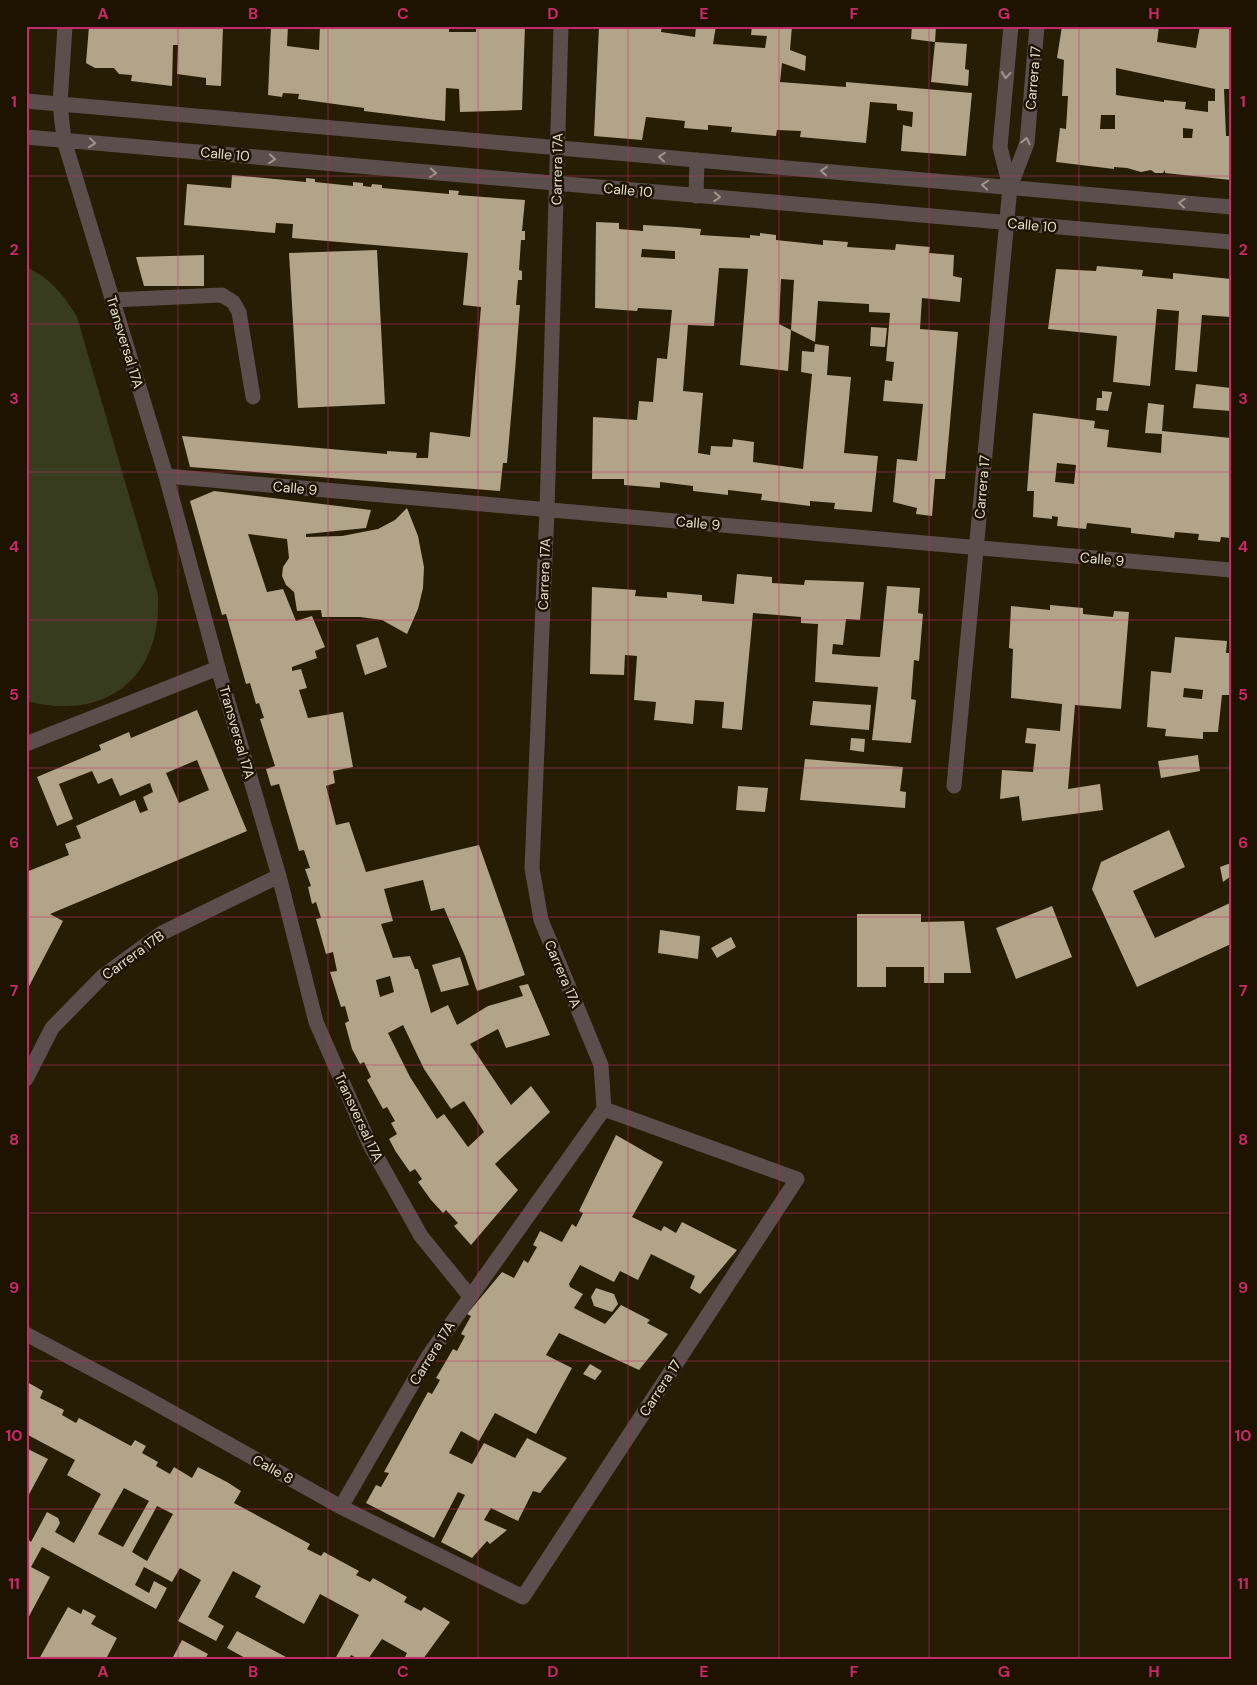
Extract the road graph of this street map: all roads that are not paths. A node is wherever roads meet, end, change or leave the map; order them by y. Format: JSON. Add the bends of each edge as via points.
{"nodes":[{"id":1,"x":65,"y":26,"type":"edge"},
{"id":2,"x":561,"y":26,"type":"edge"},
{"id":3,"x":1011,"y":26,"type":"edge"},
{"id":4,"x":1037,"y":26,"type":"edge"},
{"id":5,"x":26,"y":101,"type":"edge"},
{"id":6,"x":60,"y":104,"type":"junction"},
{"id":7,"x":26,"y":137,"type":"edge"},
{"id":8,"x":64,"y":140,"type":"junction"},
{"id":9,"x":558,"y":148,"type":"junction"},
{"id":10,"x":698,"y":160,"type":"junction"},
{"id":11,"x":557,"y":184,"type":"junction"},
{"id":12,"x":1010,"y":187,"type":"junction"},
{"id":13,"x":696,"y":196,"type":"junction"},
{"id":14,"x":1231,"y":207,"type":"edge"},
{"id":15,"x":1007,"y":223,"type":"junction"},
{"id":16,"x":1231,"y":242,"type":"edge"},
{"id":17,"x":112,"y":300,"type":"junction"},
{"id":18,"x":253,"y":397,"type":"dead end"},
{"id":19,"x":166,"y":476,"type":"junction"},
{"id":20,"x":547,"y":510,"type":"junction"},
{"id":21,"x":976,"y":548,"type":"junction"},
{"id":22,"x":1231,"y":570,"type":"edge"},
{"id":23,"x":218,"y":668,"type":"junction"},
{"id":24,"x":26,"y":744,"type":"edge"},
{"id":25,"x":954,"y":786,"type":"dead end"},
{"id":26,"x":279,"y":876,"type":"junction"},
{"id":27,"x":26,"y":1079,"type":"edge"},
{"id":28,"x":604,"y":1109,"type":"junction"},
{"id":29,"x":469,"y":1295,"type":"junction"},
{"id":30,"x":26,"y":1334,"type":"edge"},
{"id":31,"x":341,"y":1507,"type":"junction"},
{"id":32,"x":523,"y":1597,"type":"joint"}],
"edges":[{"from":1,"to":6,"type":"street"},
{"from":2,"to":9,"type":"street","name":"Carrera 17A"},
{"from":3,"to":12,"type":"street","name":"Carrera 17","one_way":true,"via":[[1000,147]]},
{"from":12,"to":4,"type":"street","name":"Carrera 17","one_way":true,"via":[[1027,143]]},
{"from":5,"to":6,"type":"street"},
{"from":6,"to":8,"type":"street","name":"Transversal 17A"},
{"from":6,"to":9,"type":"street"},
{"from":7,"to":8,"type":"street","name":"Calle 10"},
{"from":8,"to":11,"type":"street","name":"Calle 10","one_way":true},
{"from":8,"to":17,"type":"street","name":"Transversal 17A"},
{"from":10,"to":9,"type":"street","one_way":true},
{"from":9,"to":11,"type":"street","name":"Carrera 17A"},
{"from":12,"to":10,"type":"street","one_way":true},
{"from":10,"to":13,"type":"street"},
{"from":11,"to":13,"type":"street","name":"Calle 10"},
{"from":11,"to":20,"type":"street","name":"Carrera 17A"},
{"from":14,"to":12,"type":"street","one_way":true},
{"from":12,"to":15,"type":"street","name":"Carrera 17"},
{"from":13,"to":15,"type":"street","name":"Calle 10","one_way":true},
{"from":15,"to":16,"type":"street","name":"Calle 10"},
{"from":15,"to":21,"type":"street","name":"Carrera 17"},
{"from":17,"to":18,"type":"street","via":[[222,295],[233,302],[239,312]]},
{"from":17,"to":19,"type":"street","name":"Transversal 17A"},
{"from":19,"to":20,"type":"street","name":"Calle 9"},
{"from":19,"to":23,"type":"street","name":"Transversal 17A"},
{"from":20,"to":21,"type":"street","name":"Calle 9"},
{"from":20,"to":28,"type":"street","name":"Carrera 17A","via":[[532,868],[541,920],[601,1065]]},
{"from":21,"to":22,"type":"street","name":"Calle 9"},
{"from":21,"to":25,"type":"street","name":"Carrera 17"},
{"from":23,"to":24,"type":"street"},
{"from":23,"to":26,"type":"street","name":"Transversal 17A"},
{"from":26,"to":27,"type":"street","name":"Carrera 17B","via":[[162,933],[103,976],[52,1028]]},
{"from":26,"to":29,"type":"street","name":"Transversal 17A","via":[[316,1022],[370,1146],[421,1236]]},
{"from":28,"to":29,"type":"street","name":"Carrera 17A"},
{"from":28,"to":32,"type":"street","name":"Carrera 17","via":[[797,1179]]},
{"from":29,"to":31,"type":"street","name":"Carrera 17A","via":[[429,1354]]},
{"from":30,"to":31,"type":"street","name":"Calle 8"},
{"from":31,"to":32,"type":"street","name":"Calle 8"}]}
